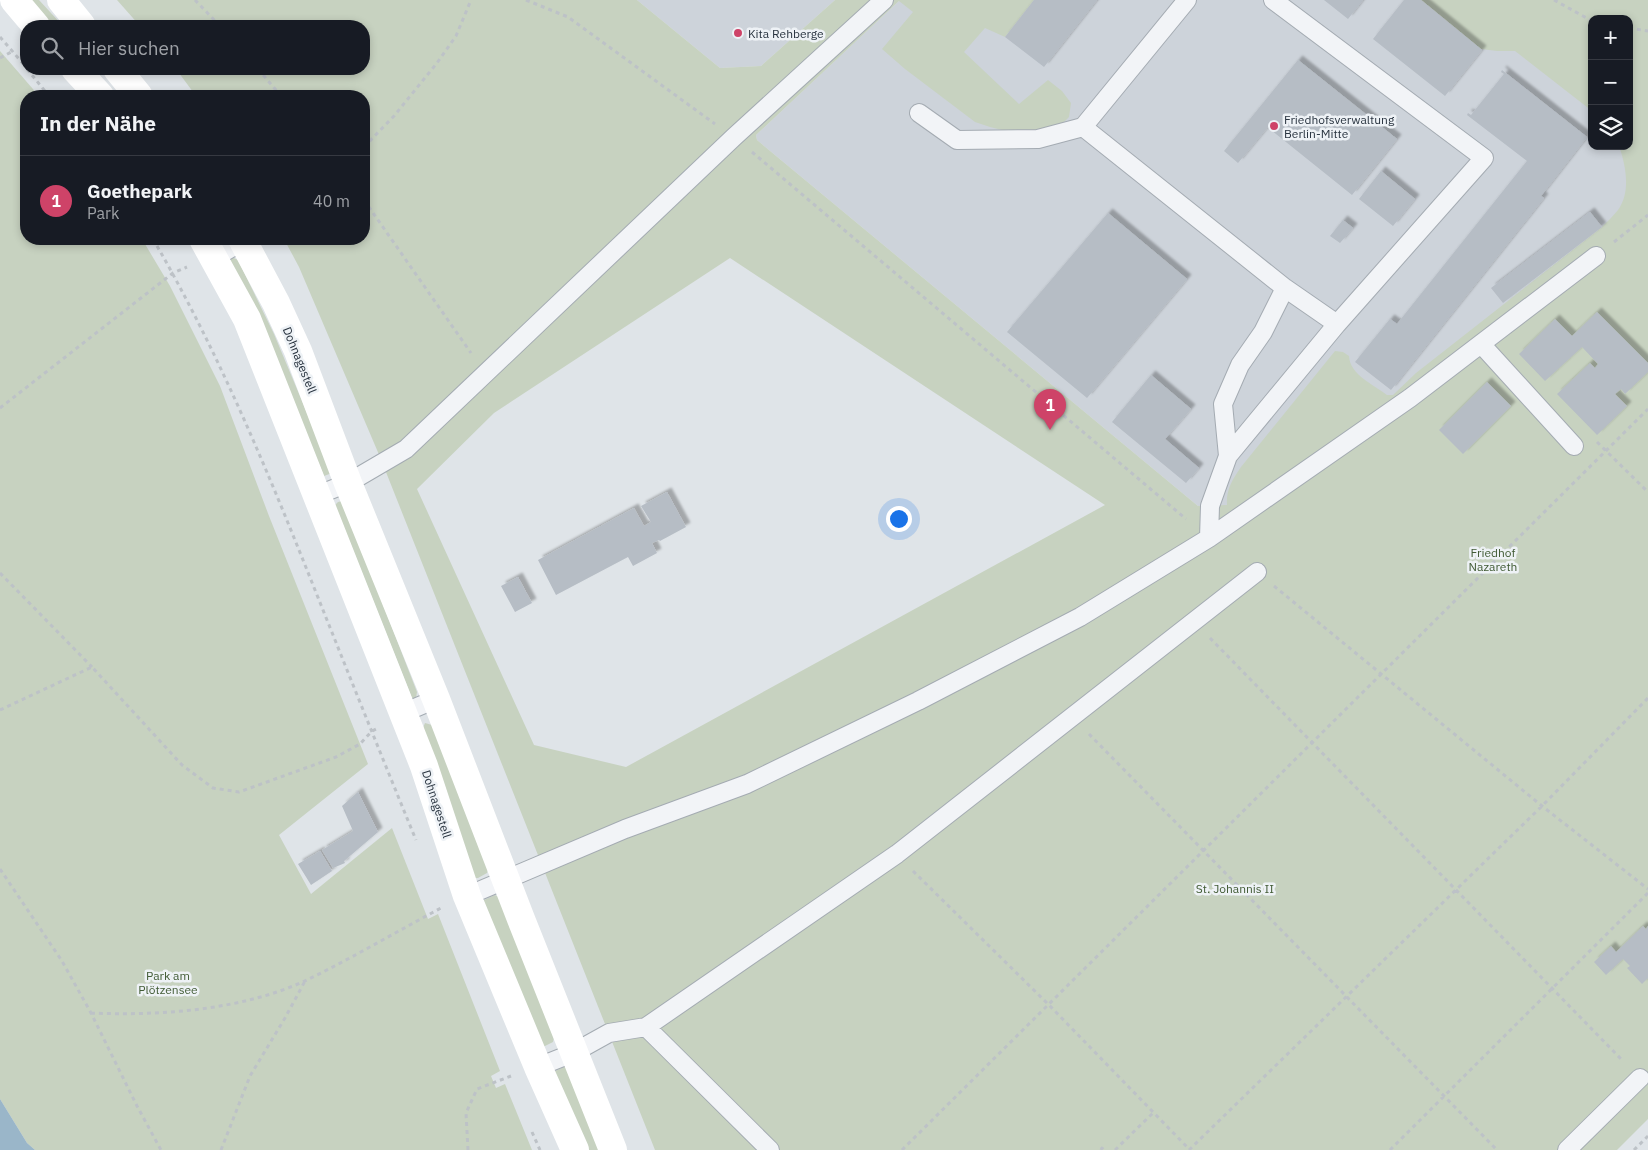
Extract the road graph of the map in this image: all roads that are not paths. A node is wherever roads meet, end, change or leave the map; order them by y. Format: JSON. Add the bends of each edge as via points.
{"nodes":[{"id":1,"x":14,"y":0,"type":"edge"},
{"id":2,"x":61,"y":0,"type":"edge"},
{"id":3,"x":884,"y":0,"type":"edge"},
{"id":4,"x":1187,"y":0,"type":"edge"},
{"id":5,"x":1274,"y":0,"type":"edge"},
{"id":6,"x":31,"y":20,"type":"edge"},
{"id":7,"x":77,"y":20,"type":"edge"},
{"id":8,"x":81,"y":75,"type":"edge"},
{"id":9,"x":122,"y":75,"type":"edge"},
{"id":10,"x":94,"y":90,"type":"edge"},
{"id":11,"x":134,"y":90,"type":"edge"},
{"id":12,"x":919,"y":113,"type":"dead end"},
{"id":13,"x":1083,"y":126,"type":"junction"},
{"id":14,"x":221,"y":245,"type":"edge"},
{"id":15,"x":245,"y":245,"type":"edge"},
{"id":16,"x":208,"y":248,"type":"edge"},
{"id":17,"x":1596,"y":256,"type":"road end"},
{"id":18,"x":1285,"y":288,"type":"junction"},
{"id":19,"x":1337,"y":324,"type":"junction"},
{"id":20,"x":1481,"y":344,"type":"junction"},
{"id":21,"x":1574,"y":446,"type":"road end"},
{"id":22,"x":1228,"y":456,"type":"junction"},
{"id":23,"x":348,"y":483,"type":"junction"},
{"id":24,"x":318,"y":496,"type":"junction"},
{"id":25,"x":1209,"y":538,"type":"junction"},
{"id":26,"x":1257,"y":572,"type":"road end"},
{"id":27,"x":436,"y":700,"type":"junction"},
{"id":28,"x":403,"y":713,"type":"junction"},
{"id":29,"x":506,"y":880,"type":"junction"},
{"id":30,"x":468,"y":896,"type":"junction"},
{"id":31,"x":646,"y":1026,"type":"junction"},
{"id":32,"x":573,"y":1053,"type":"junction"},
{"id":33,"x":538,"y":1067,"type":"junction"},
{"id":34,"x":1640,"y":1078,"type":"road end"},
{"id":35,"x":575,"y":1150,"type":"edge"},
{"id":36,"x":613,"y":1150,"type":"edge"},
{"id":37,"x":770,"y":1150,"type":"edge"},
{"id":38,"x":1567,"y":1150,"type":"edge"}],
"edges":[{"from":1,"to":6,"type":"street"},
{"from":2,"to":7,"type":"street"},
{"from":3,"to":23,"type":"lane","via":[[734,137],[406,449]]},
{"from":4,"to":13,"type":"lane"},
{"from":5,"to":19,"type":"lane","via":[[1484,158]]},
{"from":8,"to":10,"type":"street"},
{"from":9,"to":11,"type":"street"},
{"from":12,"to":13,"type":"lane","via":[[957,140],[1038,139]]},
{"from":13,"to":18,"type":"lane"},
{"from":14,"to":16,"type":"lane","name":"Dohnagestell"},
{"from":15,"to":23,"type":"street","name":"Dohnagestell","via":[[298,351]]},
{"from":16,"to":24,"type":"street","name":"Dohnagestell","via":[[247,319]]},
{"from":17,"to":20,"type":"lane"},
{"from":18,"to":19,"type":"lane"},
{"from":18,"to":22,"type":"lane","via":[[1263,332],[1240,364],[1222,404]]},
{"from":19,"to":22,"type":"lane"},
{"from":20,"to":21,"type":"lane"},
{"from":20,"to":25,"type":"lane","via":[[1410,398]]},
{"from":22,"to":25,"type":"lane","via":[[1210,506]]},
{"from":23,"to":24,"type":"lane"},
{"from":23,"to":27,"type":"street","name":"Dohnagestell"},
{"from":24,"to":28,"type":"street","name":"Dohnagestell"},
{"from":25,"to":29,"type":"lane","via":[[1080,617],[756,780],[625,829]]},
{"from":26,"to":31,"type":"lane","via":[[897,854]]},
{"from":27,"to":28,"type":"lane"},
{"from":27,"to":29,"type":"street","name":"Dohnagestell"},
{"from":28,"to":30,"type":"street","name":"Dohnagestell"},
{"from":29,"to":30,"type":"lane"},
{"from":29,"to":32,"type":"street","name":"Dohnagestell"},
{"from":30,"to":33,"type":"street","name":"Dohnagestell"},
{"from":31,"to":32,"type":"lane","via":[[608,1033]]},
{"from":31,"to":37,"type":"lane"},
{"from":32,"to":33,"type":"lane"},
{"from":32,"to":36,"type":"street","name":"Dohnagestell"},
{"from":33,"to":35,"type":"street","name":"Dohnagestell"},
{"from":34,"to":38,"type":"lane"}]}
